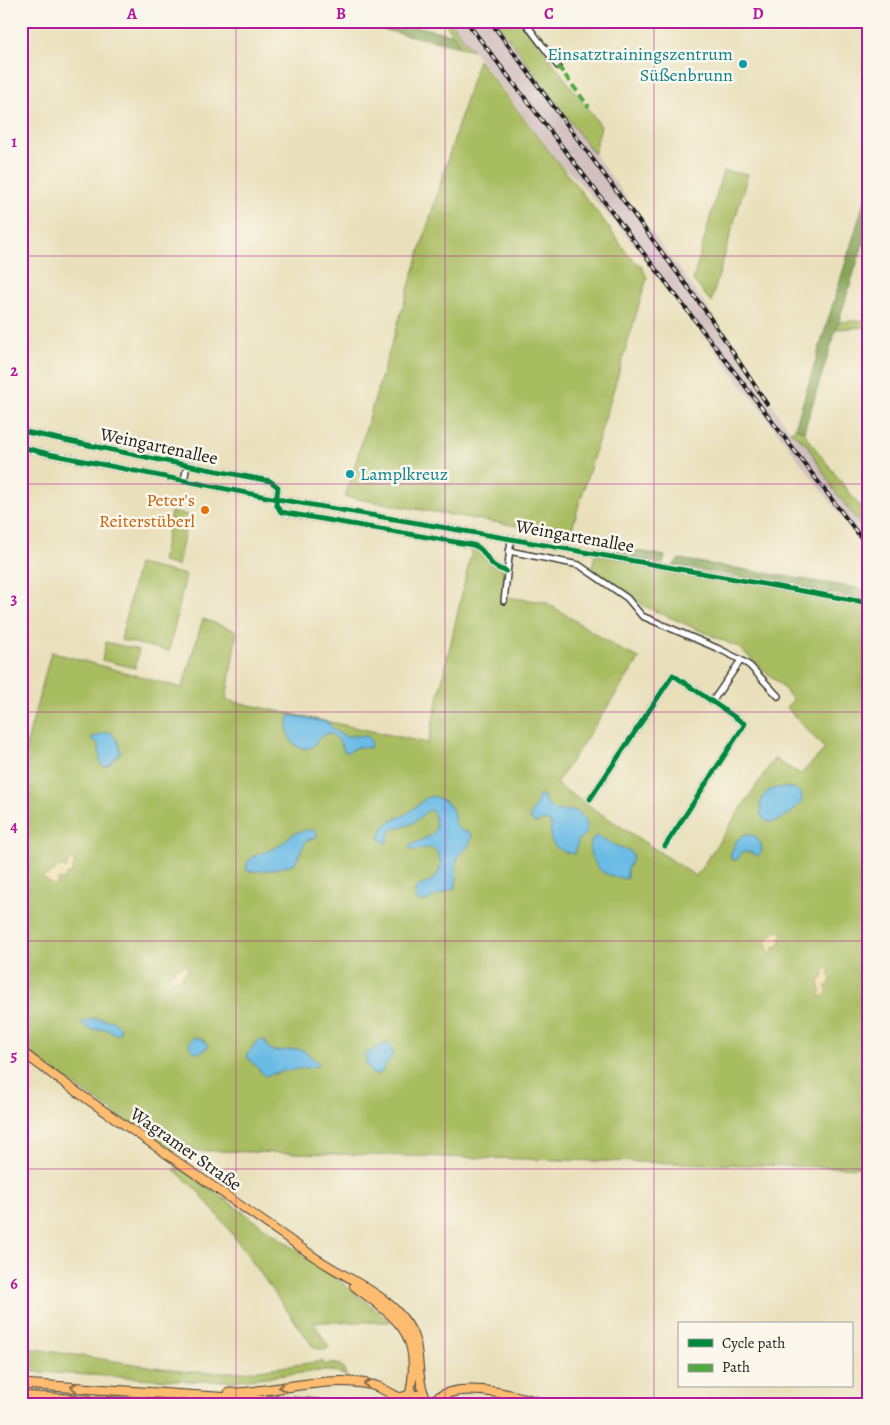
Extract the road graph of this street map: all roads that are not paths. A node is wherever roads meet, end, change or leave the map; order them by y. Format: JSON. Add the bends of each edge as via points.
{"nodes":[{"id":1,"x":524,"y":21,"type":"edge"},
{"id":2,"x":558,"y":66,"type":"dead end"},
{"id":3,"x":21,"y":431,"type":"edge"},
{"id":4,"x":21,"y":447,"type":"edge"},
{"id":5,"x":187,"y":466,"type":"junction"},
{"id":6,"x":184,"y":481,"type":"junction"},
{"id":7,"x":277,"y":499,"type":"junction"},
{"id":8,"x":333,"y":508,"type":"junction"},
{"id":9,"x":331,"y":520,"type":"junction"},
{"id":10,"x":511,"y":539,"type":"junction"},
{"id":11,"x":509,"y":551,"type":"junction"},
{"id":12,"x":506,"y":570,"type":"junction"},
{"id":13,"x":504,"y":601,"type":"dead end"},
{"id":14,"x":869,"y":603,"type":"edge"},
{"id":15,"x":741,"y":660,"type":"junction"},
{"id":16,"x":778,"y":696,"type":"dead end"},
{"id":17,"x":712,"y":702,"type":"junction"},
{"id":18,"x":590,"y":799,"type":"dead end"},
{"id":19,"x":665,"y":846,"type":"dead end"},
{"id":20,"x":21,"y":1051,"type":"edge"},
{"id":21,"x":416,"y":1365,"type":"junction"},
{"id":22,"x":21,"y":1384,"type":"edge"},
{"id":23,"x":410,"y":1393,"type":"junction"},
{"id":24,"x":21,"y":1396,"type":"edge"},
{"id":25,"x":210,"y":1397,"type":"junction"},
{"id":26,"x":397,"y":1401,"type":"edge"},
{"id":27,"x":429,"y":1401,"type":"edge"},
{"id":28,"x":146,"y":1404,"type":"edge"},
{"id":29,"x":321,"y":1404,"type":"edge"},
{"id":30,"x":546,"y":1404,"type":"edge"}],
"edges":[{"from":1,"to":2,"type":"street"},
{"from":3,"to":5,"type":"street","name":"Weingartenallee"},
{"from":4,"to":6,"type":"street","name":"Weingartenallee"},
{"from":5,"to":6,"type":"street"},
{"from":5,"to":7,"type":"street","name":"Weingartenallee","via":[[270,481],[278,487]]},
{"from":6,"to":7,"type":"street","name":"Weingartenallee"},
{"from":7,"to":8,"type":"street","name":"Weingartenallee"},
{"from":7,"to":9,"type":"street","name":"Weingartenallee","via":[[276,506],[281,512]]},
{"from":8,"to":9,"type":"street"},
{"from":8,"to":10,"type":"street","name":"Weingartenallee"},
{"from":9,"to":12,"type":"street","name":"Weingartenallee","via":[[473,545],[482,550],[496,568]]},
{"from":10,"to":11,"type":"street","name":"Weingartenallee"},
{"from":10,"to":14,"type":"street","name":"Weingartenallee"},
{"from":11,"to":12,"type":"street","name":"Weingartenallee"},
{"from":11,"to":15,"type":"street","name":"Weingartenallee","via":[[579,564],[627,598],[642,616]]},
{"from":12,"to":13,"type":"street"},
{"from":15,"to":16,"type":"street","name":"Weingartenallee"},
{"from":15,"to":17,"type":"street"},
{"from":17,"to":18,"type":"street","via":[[673,675]]},
{"from":17,"to":19,"type":"street","via":[[745,724]]},
{"from":20,"to":21,"type":"main road","name":"Wagramer Straße","via":[[335,1270],[382,1298],[404,1319],[418,1345]]},
{"from":21,"to":23,"type":"main road"},
{"from":21,"to":27,"type":"main road","via":[[420,1385]]},
{"from":25,"to":22,"type":"highway","one_way":true},
{"from":23,"to":26,"type":"main road"},
{"from":23,"to":27,"type":"main road"},
{"from":24,"to":28,"type":"highway"},
{"from":26,"to":25,"type":"highway","one_way":true,"via":[[372,1385],[337,1381]]},
{"from":25,"to":29,"type":"highway"},
{"from":27,"to":30,"type":"highway","via":[[452,1392],[474,1390]]}]}
